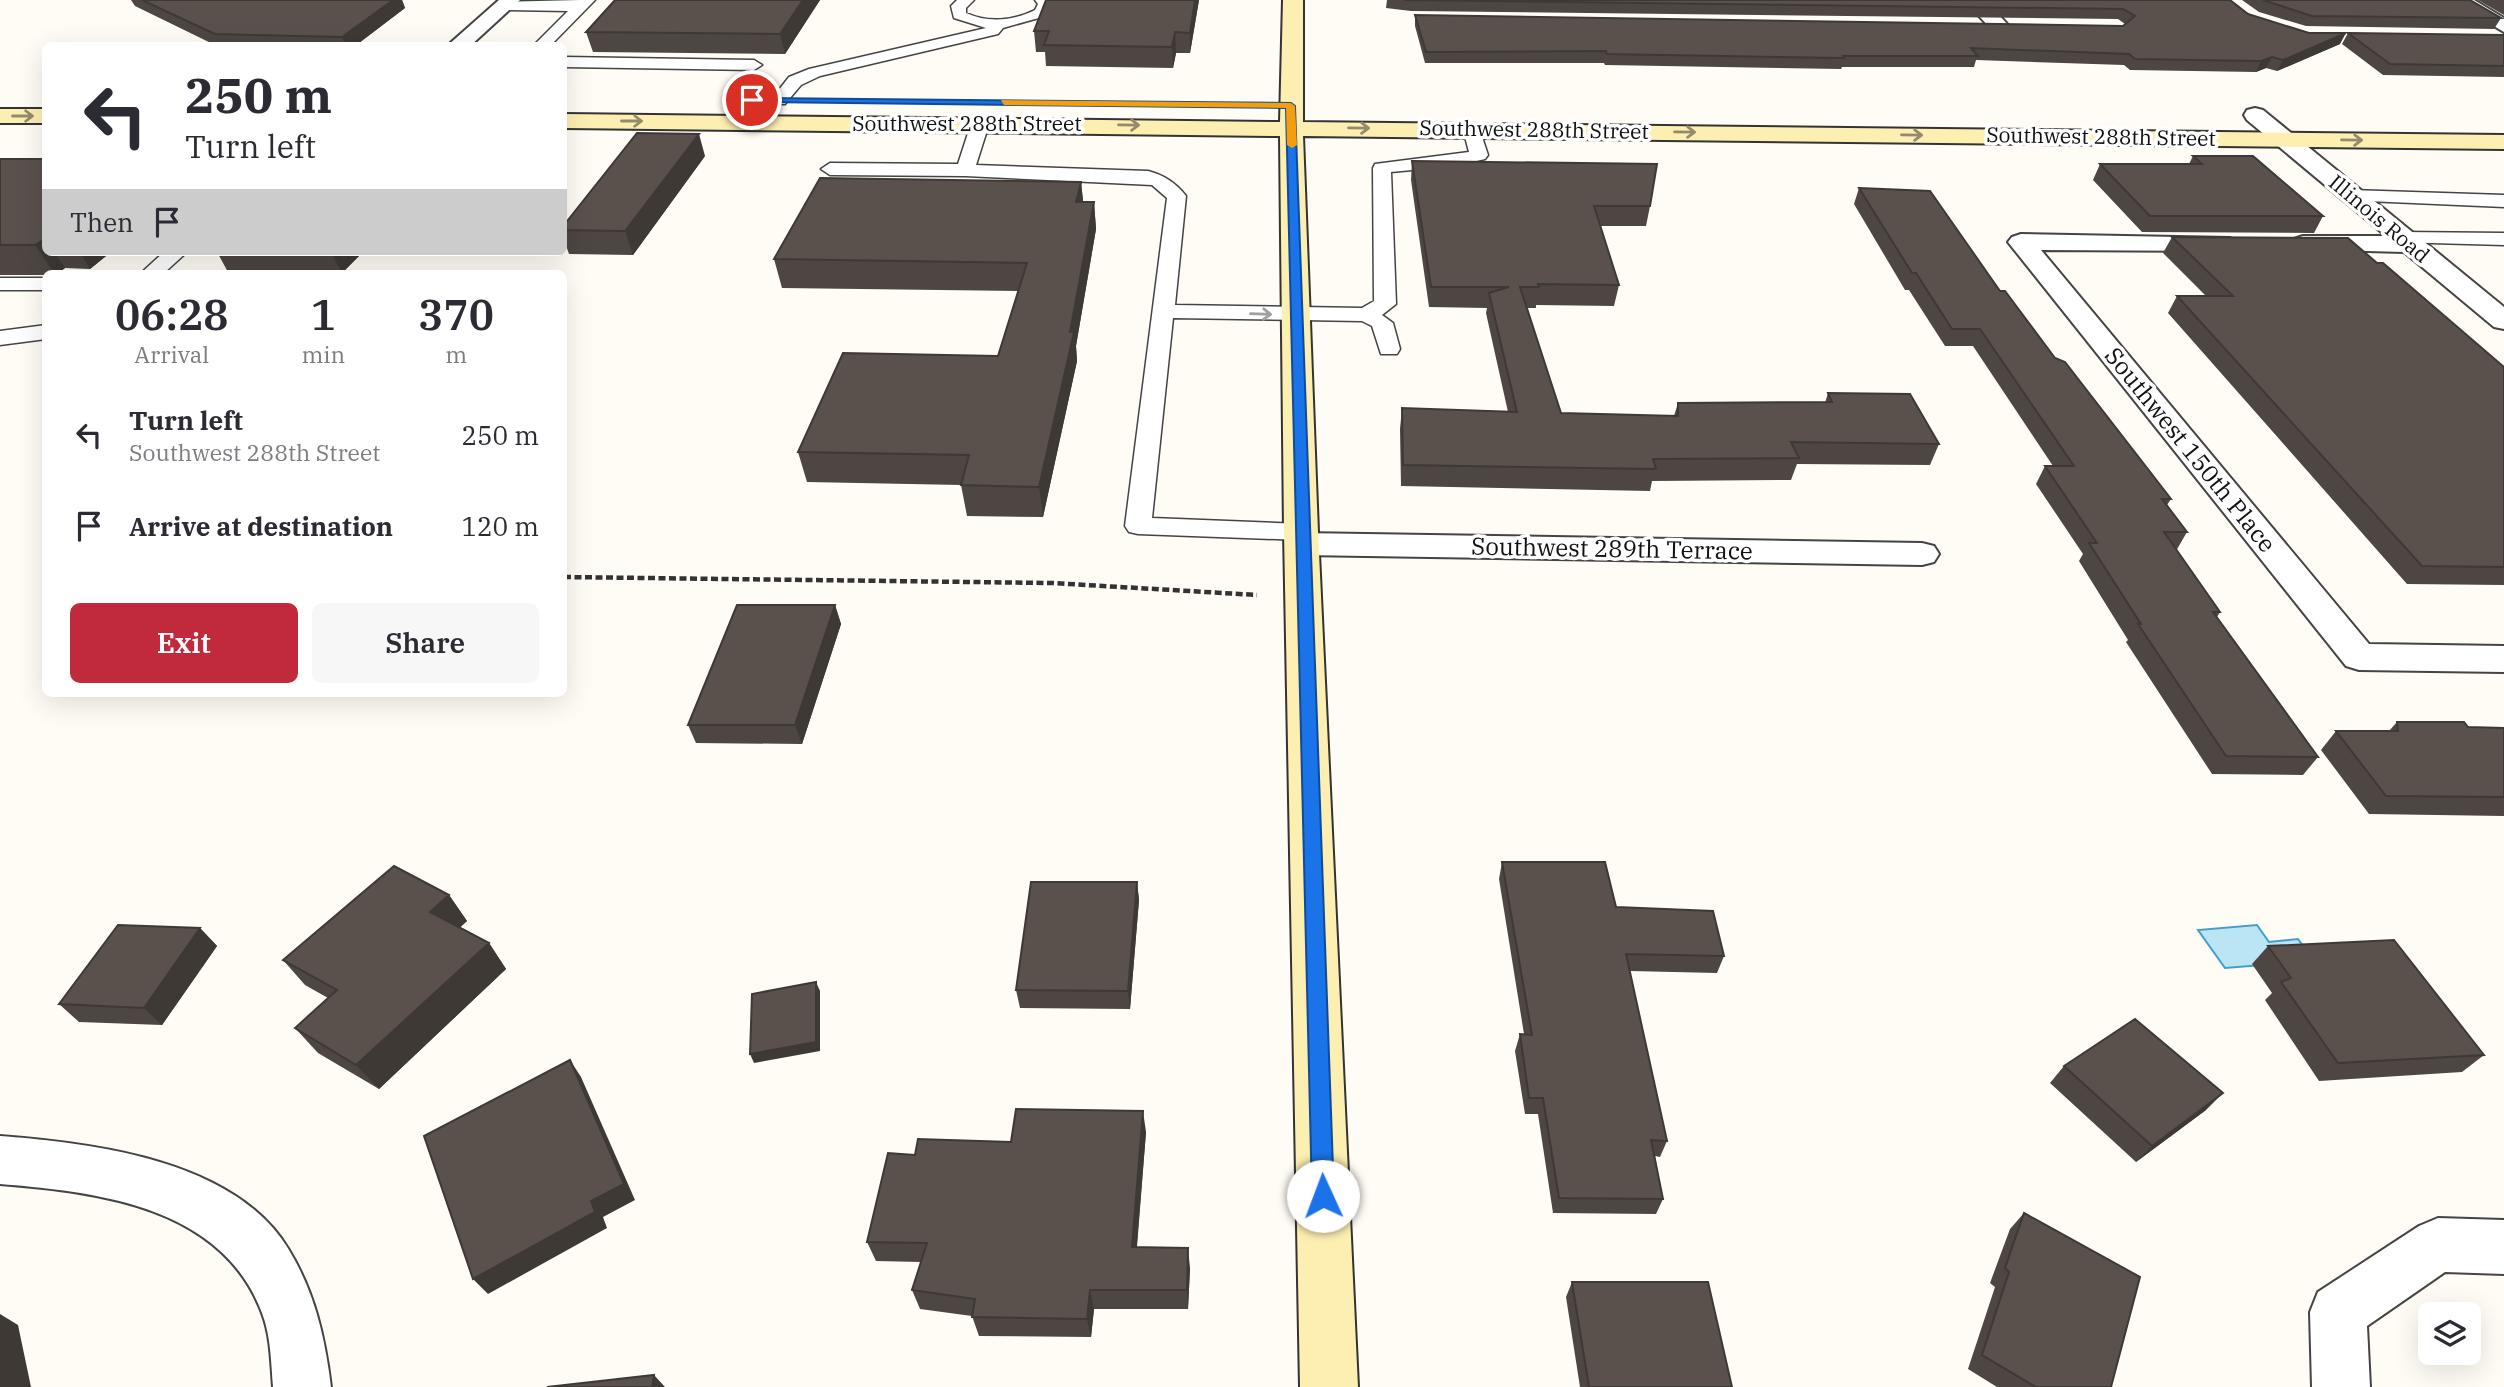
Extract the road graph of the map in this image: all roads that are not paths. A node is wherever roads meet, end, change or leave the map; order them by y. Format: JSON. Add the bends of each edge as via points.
{"nodes":[{"id":1,"x":967,"y":0,"type":"edge"},
{"id":2,"x":1042,"y":0,"type":"edge"},
{"id":3,"x":1293,"y":0,"type":"edge"},
{"id":4,"x":1974,"y":0,"type":"edge"},
{"id":5,"x":2460,"y":0,"type":"edge"},
{"id":6,"x":507,"y":3,"type":"edge"},
{"id":7,"x":585,"y":4,"type":"edge"},
{"id":8,"x":999,"y":24,"type":"junction"},
{"id":9,"x":1972,"y":26,"type":"edge"},
{"id":10,"x":1999,"y":26,"type":"junction"},
{"id":11,"x":2025,"y":26,"type":"edge"},
{"id":12,"x":2504,"y":26,"type":"edge"},
{"id":13,"x":2477,"y":37,"type":"edge"},
{"id":14,"x":2504,"y":38,"type":"edge"},
{"id":15,"x":462,"y":42,"type":"edge"},
{"id":16,"x":545,"y":42,"type":"edge"},
{"id":17,"x":567,"y":62,"type":"edge"},
{"id":18,"x":754,"y":65,"type":"edge"},
{"id":19,"x":752,"y":100,"type":"dead end"},
{"id":20,"x":779,"y":100,"type":"junction"},
{"id":21,"x":806,"y":100,"type":"dead end"},
{"id":22,"x":1292,"y":111,"type":"junction"},
{"id":23,"x":2227,"y":115,"type":"dead end"},
{"id":24,"x":2255,"y":115,"type":"junction"},
{"id":25,"x":0,"y":116,"type":"edge"},
{"id":26,"x":42,"y":116,"type":"edge"},
{"id":27,"x":2297,"y":116,"type":"dead end"},
{"id":28,"x":567,"y":121,"type":"edge"},
{"id":29,"x":764,"y":122,"type":"junction"},
{"id":30,"x":980,"y":124,"type":"junction"},
{"id":31,"x":1472,"y":129,"type":"junction"},
{"id":32,"x":2284,"y":140,"type":"junction"},
{"id":33,"x":2504,"y":142,"type":"edge"},
{"id":34,"x":830,"y":169,"type":"dead end"},
{"id":35,"x":965,"y":170,"type":"junction"},
{"id":36,"x":2351,"y":196,"type":"junction"},
{"id":37,"x":2504,"y":201,"type":"edge"},
{"id":38,"x":2504,"y":239,"type":"edge"},
{"id":39,"x":2406,"y":241,"type":"junction"},
{"id":40,"x":2241,"y":243,"type":"edge"},
{"id":41,"x":2282,"y":244,"type":"edge"},
{"id":42,"x":172,"y":256,"type":"edge"},
{"id":43,"x":155,"y":270,"type":"edge"},
{"id":44,"x":0,"y":284,"type":"edge"},
{"id":45,"x":42,"y":284,"type":"edge"},
{"id":46,"x":1164,"y":311,"type":"junction"},
{"id":47,"x":1296,"y":315,"type":"junction"},
{"id":48,"x":1366,"y":315,"type":"junction"},
{"id":49,"x":2504,"y":321,"type":"edge"},
{"id":50,"x":42,"y":333,"type":"edge"},
{"id":51,"x":0,"y":338,"type":"edge"},
{"id":52,"x":1389,"y":349,"type":"dead end"},
{"id":53,"x":1301,"y":538,"type":"junction"},
{"id":54,"x":1922,"y":554,"type":"dead end"},
{"id":55,"x":2504,"y":659,"type":"edge"},
{"id":56,"x":0,"y":1160,"type":"edge"},
{"id":57,"x":2504,"y":1247,"type":"edge"},
{"id":58,"x":302,"y":1387,"type":"edge"},
{"id":59,"x":1329,"y":1387,"type":"edge"},
{"id":60,"x":2341,"y":1387,"type":"edge"}],
"edges":[{"from":1,"to":8,"type":"lane","via":[[958,6],[959,15]]},
{"from":2,"to":8,"type":"lane","via":[[1045,9],[1041,13]]},
{"from":3,"to":22,"type":"main road"},
{"from":4,"to":10,"type":"street"},
{"from":5,"to":12,"type":"street"},
{"from":6,"to":7,"type":"lane"},
{"from":6,"to":15,"type":"street"},
{"from":7,"to":16,"type":"lane"},
{"from":8,"to":20,"type":"lane","via":[[992,31],[816,72],[795,81]]},
{"from":9,"to":10,"type":"street"},
{"from":10,"to":11,"type":"street"},
{"from":13,"to":14,"type":"street"},
{"from":17,"to":18,"type":"lane"},
{"from":19,"to":20,"type":"main road"},
{"from":20,"to":21,"type":"main road"},
{"from":20,"to":29,"type":"main road"},
{"from":30,"to":22,"type":"main road","name":"Southwest 288th Street","one_way":true},
{"from":22,"to":31,"type":"main road","name":"Southwest 288th Street","one_way":true},
{"from":22,"to":47,"type":"main road"},
{"from":23,"to":24,"type":"main road","name":"Southwest 288th Street"},
{"from":24,"to":27,"type":"main road","name":"Southwest 288th Street"},
{"from":24,"to":32,"type":"street","name":"Illinois Road"},
{"from":25,"to":26,"type":"main road","one_way":true},
{"from":28,"to":29,"type":"main road","name":"Southwest 288th Street","one_way":true},
{"from":29,"to":30,"type":"main road","name":"Southwest 288th Street"},
{"from":30,"to":35,"type":"lane"},
{"from":31,"to":32,"type":"main road","name":"Southwest 288th Street","one_way":true},
{"from":31,"to":48,"type":"lane","via":[[1479,155],[1452,163],[1382,169],[1385,304]]},
{"from":32,"to":33,"type":"main road","name":"Southwest 288th Street","one_way":true},
{"from":32,"to":36,"type":"street","name":"Illinois Road"},
{"from":34,"to":35,"type":"lane"},
{"from":35,"to":46,"type":"lane","via":[[1121,174],[1147,177],[1168,186],[1177,196]]},
{"from":36,"to":37,"type":"lane"},
{"from":36,"to":39,"type":"street","name":"Illinois Road"},
{"from":38,"to":39,"type":"lane"},
{"from":39,"to":41,"type":"street"},
{"from":39,"to":49,"type":"street","name":"Illinois Road"},
{"from":40,"to":55,"type":"street","name":"Southwest 150th Place","via":[[2021,242],[2359,657]]},
{"from":42,"to":43,"type":"lane"},
{"from":44,"to":45,"type":"lane"},
{"from":46,"to":47,"type":"lane","one_way":true},
{"from":46,"to":53,"type":"lane","via":[[1138,526]]},
{"from":47,"to":48,"type":"lane"},
{"from":47,"to":53,"type":"main road"},
{"from":48,"to":52,"type":"lane","via":[[1382,323]]},
{"from":50,"to":51,"type":"lane"},
{"from":53,"to":54,"type":"street","name":"Southwest 289th Terrace"},
{"from":53,"to":59,"type":"main road"},
{"from":56,"to":58,"type":"street","via":[[151,1182],[219,1215],[274,1278],[289,1308]]},
{"from":57,"to":60,"type":"street","via":[[2438,1245],[2339,1312]]}]}
